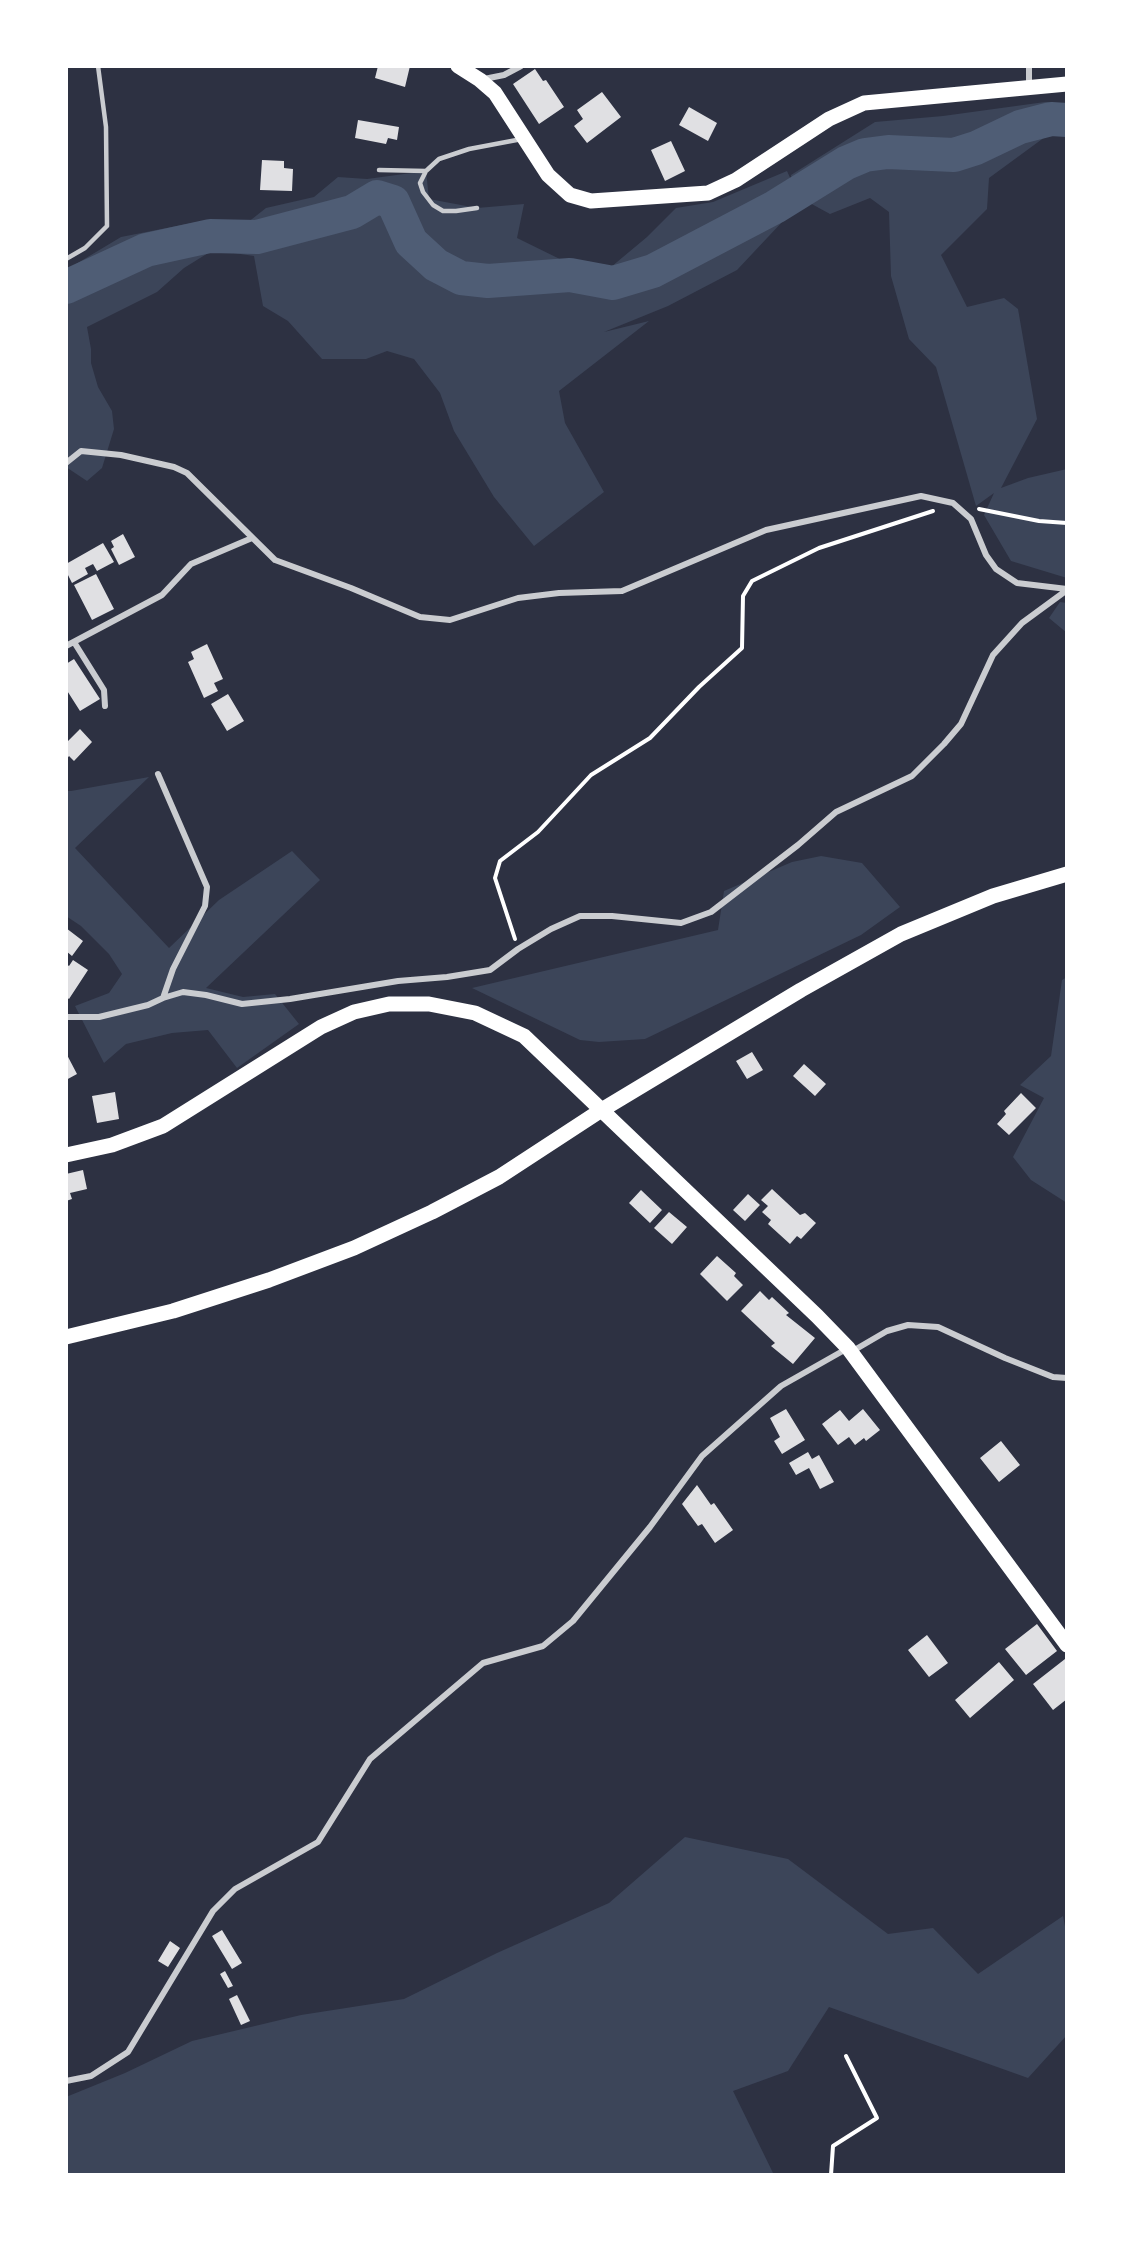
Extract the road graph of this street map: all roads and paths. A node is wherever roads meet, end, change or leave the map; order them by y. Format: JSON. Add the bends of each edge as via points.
{"nodes":[{"id":1,"x":98,"y":66,"type":"edge"},
{"id":2,"x":458,"y":66,"type":"edge"},
{"id":3,"x":521,"y":66,"type":"edge"},
{"id":4,"x":1029,"y":66,"type":"edge"},
{"id":5,"x":480,"y":80,"type":"junction"},
{"id":6,"x":1067,"y":84,"type":"edge"},
{"id":7,"x":1029,"y":86,"type":"junction"},
{"id":8,"x":525,"y":139,"type":"junction"},
{"id":9,"x":380,"y":170,"type":"dead end"},
{"id":10,"x":426,"y":171,"type":"junction"},
{"id":11,"x":477,"y":208,"type":"dead end"},
{"id":12,"x":66,"y":259,"type":"edge"},
{"id":13,"x":66,"y":463,"type":"edge"},
{"id":14,"x":953,"y":503,"type":"junction"},
{"id":15,"x":961,"y":510,"type":"junction"},
{"id":16,"x":1067,"y":523,"type":"edge"},
{"id":17,"x":252,"y":538,"type":"junction"},
{"id":18,"x":1067,"y":590,"type":"edge"},
{"id":19,"x":74,"y":642,"type":"junction"},
{"id":20,"x":66,"y":646,"type":"edge"},
{"id":21,"x":105,"y":706,"type":"dead end"},
{"id":22,"x":158,"y":774,"type":"dead end"},
{"id":23,"x":1067,"y":874,"type":"edge"},
{"id":24,"x":518,"y":949,"type":"junction"},
{"id":25,"x":163,"y":998,"type":"junction"},
{"id":26,"x":66,"y":1017,"type":"edge"},
{"id":27,"x":600,"y":1111,"type":"junction"},
{"id":28,"x":66,"y":1155,"type":"edge"},
{"id":29,"x":66,"y":1337,"type":"edge"},
{"id":30,"x":849,"y":1350,"type":"junction"},
{"id":31,"x":1067,"y":1378,"type":"edge"},
{"id":32,"x":1067,"y":1645,"type":"edge"},
{"id":33,"x":846,"y":2056,"type":"dead end"},
{"id":34,"x":66,"y":2081,"type":"edge"},
{"id":35,"x":831,"y":2175,"type":"edge"}],
"edges":[{"from":1,"to":12,"type":"lane","via":[[106,127],[107,226],[85,248]]},
{"from":2,"to":5,"type":"main road"},
{"from":3,"to":5,"type":"street","via":[[504,75]]},
{"from":4,"to":7,"type":"street"},
{"from":5,"to":8,"type":"main road","via":[[495,93]]},
{"from":6,"to":7,"type":"main road"},
{"from":7,"to":8,"type":"main road","via":[[864,103],[829,119],[736,180],[708,193],[591,201],[580,198],[570,195],[548,175]]},
{"from":8,"to":10,"type":"lane","via":[[469,149],[439,159]]},
{"from":9,"to":10,"type":"lane"},
{"from":10,"to":11,"type":"lane","via":[[420,183],[433,205],[442,211]]},
{"from":13,"to":17,"type":"street","via":[[81,452],[121,455],[174,467],[187,473]]},
{"from":14,"to":15,"type":"street"},
{"from":14,"to":17,"type":"street","via":[[921,496],[766,530],[622,591],[518,598],[450,620],[420,617],[285,565]]},
{"from":14,"to":24,"type":"path","via":[[819,548],[752,581],[743,596],[742,648],[650,738],[591,775],[538,832],[500,861],[495,878]]},
{"from":15,"to":16,"type":"path"},
{"from":15,"to":18,"type":"street","via":[[971,519],[996,569],[1017,583]]},
{"from":17,"to":19,"type":"street","via":[[191,564],[162,595]]},
{"from":18,"to":24,"type":"street","via":[[1022,623],[993,655],[961,724],[912,776],[836,812],[711,912],[681,923],[580,916]]},
{"from":19,"to":20,"type":"street"},
{"from":19,"to":21,"type":"street","via":[[104,690]]},
{"from":22,"to":25,"type":"street","via":[[207,887],[205,906]]},
{"from":23,"to":27,"type":"main road","via":[[993,896],[901,934]]},
{"from":24,"to":25,"type":"street","via":[[490,970],[290,999],[242,1004],[183,992]]},
{"from":25,"to":26,"type":"street","via":[[99,1017]]},
{"from":27,"to":28,"type":"main road","via":[[524,1036],[475,1014],[429,1004],[389,1004],[354,1012],[321,1027],[163,1126],[112,1145]]},
{"from":27,"to":29,"type":"main road","via":[[499,1177],[354,1248],[173,1311]]},
{"from":27,"to":30,"type":"main road"},
{"from":30,"to":31,"type":"street","via":[[908,1325],[938,1328],[1053,1377]]},
{"from":30,"to":32,"type":"main road"},
{"from":30,"to":34,"type":"street","via":[[781,1386],[702,1456],[573,1621],[543,1646],[483,1663],[370,1760],[318,1842],[235,1889],[213,1911],[128,2052],[91,2076]]},
{"from":33,"to":35,"type":"path","via":[[877,2118],[832,2146]]}]}
